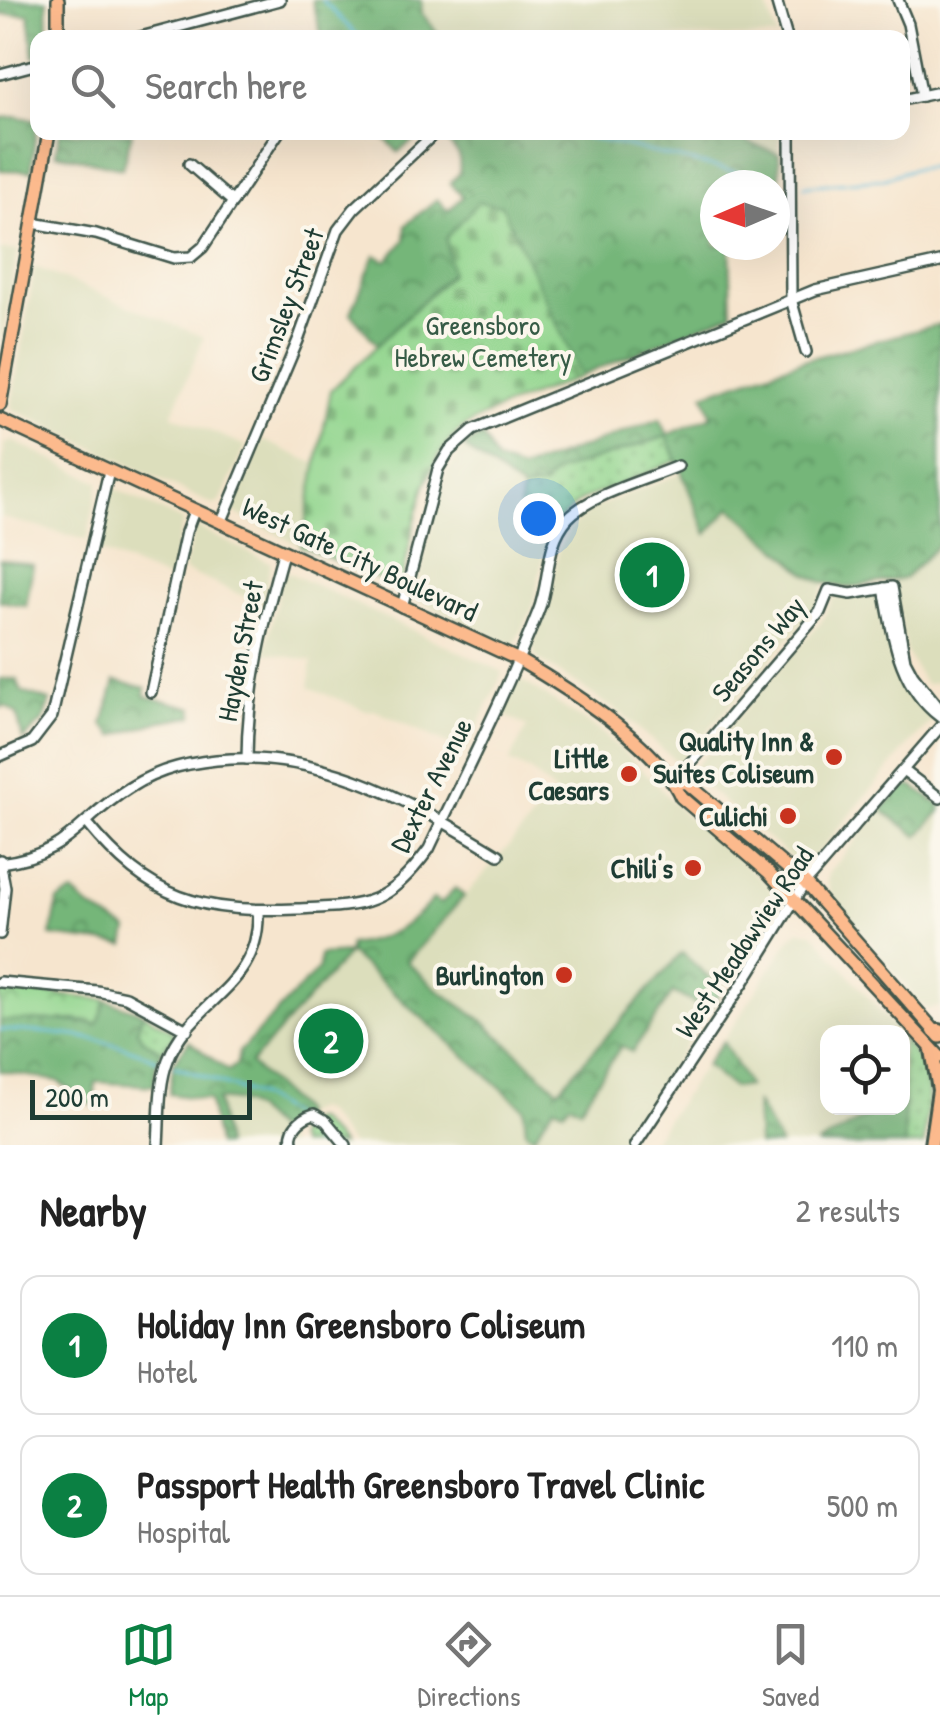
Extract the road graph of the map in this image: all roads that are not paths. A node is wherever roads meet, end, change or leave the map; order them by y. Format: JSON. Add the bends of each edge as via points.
{"nodes":[{"id":1,"x":58,"y":0,"type":"edge"},
{"id":2,"x":280,"y":0,"type":"edge"},
{"id":3,"x":776,"y":0,"type":"edge"},
{"id":4,"x":898,"y":0,"type":"edge"},
{"id":5,"x":58,"y":30,"type":"edge"},
{"id":6,"x":167,"y":30,"type":"edge"},
{"id":7,"x":785,"y":30,"type":"edge"},
{"id":8,"x":909,"y":30,"type":"edge"},
{"id":9,"x":910,"y":34,"type":"edge"},
{"id":10,"x":30,"y":66,"type":"edge"},
{"id":11,"x":0,"y":74,"type":"edge"},
{"id":12,"x":940,"y":92,"type":"edge"},
{"id":13,"x":922,"y":96,"type":"junction"},
{"id":14,"x":910,"y":98,"type":"edge"},
{"id":15,"x":48,"y":140,"type":"edge"},
{"id":16,"x":274,"y":140,"type":"edge"},
{"id":17,"x":427,"y":140,"type":"edge"},
{"id":18,"x":790,"y":140,"type":"edge"},
{"id":19,"x":189,"y":164,"type":"dead end"},
{"id":20,"x":233,"y":202,"type":"junction"},
{"id":21,"x":33,"y":223,"type":"junction"},
{"id":22,"x":940,"y":262,"type":"edge"},
{"id":23,"x":791,"y":299,"type":"junction"},
{"id":24,"x":806,"y":352,"type":"dead end"},
{"id":25,"x":0,"y":405,"type":"edge"},
{"id":26,"x":0,"y":420,"type":"edge"},
{"id":27,"x":678,"y":466,"type":"dead end"},
{"id":28,"x":109,"y":471,"type":"junction"},
{"id":29,"x":194,"y":511,"type":"junction"},
{"id":30,"x":221,"y":522,"type":"junction"},
{"id":31,"x":284,"y":553,"type":"junction"},
{"id":32,"x":402,"y":607,"type":"junction"},
{"id":33,"x":517,"y":659,"type":"junction"},
{"id":34,"x":151,"y":692,"type":"dead end"},
{"id":35,"x":940,"y":713,"type":"edge"},
{"id":36,"x":940,"y":727,"type":"edge"},
{"id":37,"x":0,"y":756,"type":"edge"},
{"id":38,"x":247,"y":759,"type":"junction"},
{"id":39,"x":904,"y":770,"type":"junction"},
{"id":40,"x":674,"y":782,"type":"junction"},
{"id":41,"x":940,"y":798,"type":"edge"},
{"id":42,"x":442,"y":820,"type":"junction"},
{"id":43,"x":87,"y":823,"type":"junction"},
{"id":44,"x":500,"y":854,"type":"dead end"},
{"id":45,"x":0,"y":861,"type":"edge"},
{"id":46,"x":805,"y":883,"type":"junction"},
{"id":47,"x":795,"y":900,"type":"junction"},
{"id":48,"x":258,"y":910,"type":"junction"},
{"id":49,"x":0,"y":934,"type":"edge"},
{"id":50,"x":0,"y":982,"type":"edge"},
{"id":51,"x":187,"y":1030,"type":"junction"},
{"id":52,"x":938,"y":1033,"type":"edge"},
{"id":53,"x":936,"y":1054,"type":"edge"},
{"id":54,"x":158,"y":1145,"type":"edge"},
{"id":55,"x":294,"y":1145,"type":"edge"},
{"id":56,"x":346,"y":1145,"type":"edge"},
{"id":57,"x":635,"y":1145,"type":"edge"},
{"id":58,"x":931,"y":1145,"type":"edge"}],
"edges":[{"from":1,"to":5,"type":"main road"},
{"from":2,"to":6,"type":"street"},
{"from":3,"to":7,"type":"street"},
{"from":4,"to":8,"type":"street"},
{"from":9,"to":13,"type":"street"},
{"from":10,"to":11,"type":"street"},
{"from":12,"to":13,"type":"street"},
{"from":13,"to":14,"type":"street"},
{"from":15,"to":21,"type":"main road"},
{"from":16,"to":20,"type":"street"},
{"from":17,"to":30,"type":"street","name":"Grimsley Street","via":[[338,230]]},
{"from":18,"to":23,"type":"street"},
{"from":19,"to":20,"type":"street"},
{"from":20,"to":21,"type":"street","via":[[203,247],[184,258]]},
{"from":21,"to":25,"type":"main road"},
{"from":22,"to":23,"type":"street"},
{"from":23,"to":24,"type":"street"},
{"from":23,"to":32,"type":"street","via":[[468,433],[438,469]]},
{"from":26,"to":28,"type":"main road","name":"West Gate City Boulevard"},
{"from":27,"to":33,"type":"street","via":[[568,518],[553,544],[543,601]]},
{"from":28,"to":29,"type":"main road","name":"West Gate City Boulevard"},
{"from":28,"to":37,"type":"street","via":[[52,716],[32,742]]},
{"from":29,"to":30,"type":"main road","name":"West Gate City Boulevard"},
{"from":29,"to":34,"type":"street"},
{"from":30,"to":31,"type":"main road","name":"West Gate City Boulevard"},
{"from":31,"to":32,"type":"main road","name":"West Gate City Boulevard"},
{"from":31,"to":38,"type":"street","name":"Hayden Street","via":[[254,675]]},
{"from":32,"to":33,"type":"main road","name":"West Gate City Boulevard"},
{"from":33,"to":40,"type":"main road","name":"West Gate City Boulevard","via":[[603,715]]},
{"from":33,"to":42,"type":"street","name":"Dexter Avenue"},
{"from":35,"to":40,"type":"street","name":"Seasons Way","via":[[905,660],[888,587],[851,594],[830,590],[820,612]]},
{"from":36,"to":39,"type":"street","name":"West Meadowview Road"},
{"from":38,"to":42,"type":"street","via":[[349,775]]},
{"from":38,"to":43,"type":"street","via":[[204,760],[153,775]]},
{"from":39,"to":41,"type":"street"},
{"from":39,"to":46,"type":"street","name":"West Meadowview Road"},
{"from":40,"to":46,"type":"main road","name":"West Gate City Boulevard","via":[[688,784]]},
{"from":40,"to":47,"type":"main road","name":"West Gate City Boulevard","via":[[681,798]]},
{"from":42,"to":44,"type":"street"},
{"from":42,"to":48,"type":"street","name":"Dexter Avenue","via":[[413,870],[383,896],[364,905]]},
{"from":43,"to":45,"type":"street","via":[[52,849]]},
{"from":43,"to":48,"type":"street","name":"Dexter Avenue","via":[[163,890],[210,907]]},
{"from":45,"to":49,"type":"street"},
{"from":46,"to":47,"type":"street","name":"West Meadowview Road"},
{"from":46,"to":52,"type":"main road","name":"West Gate City Boulevard"},
{"from":47,"to":53,"type":"main road","name":"West Gate City Boulevard"},
{"from":47,"to":57,"type":"street","name":"West Meadowview Road"},
{"from":48,"to":51,"type":"street","via":[[245,967]]},
{"from":50,"to":51,"type":"street","via":[[126,997]]},
{"from":51,"to":54,"type":"street","via":[[168,1058]]},
{"from":53,"to":58,"type":"highway"},
{"from":55,"to":56,"type":"street","via":[[293,1129],[318,1114]]}]}
